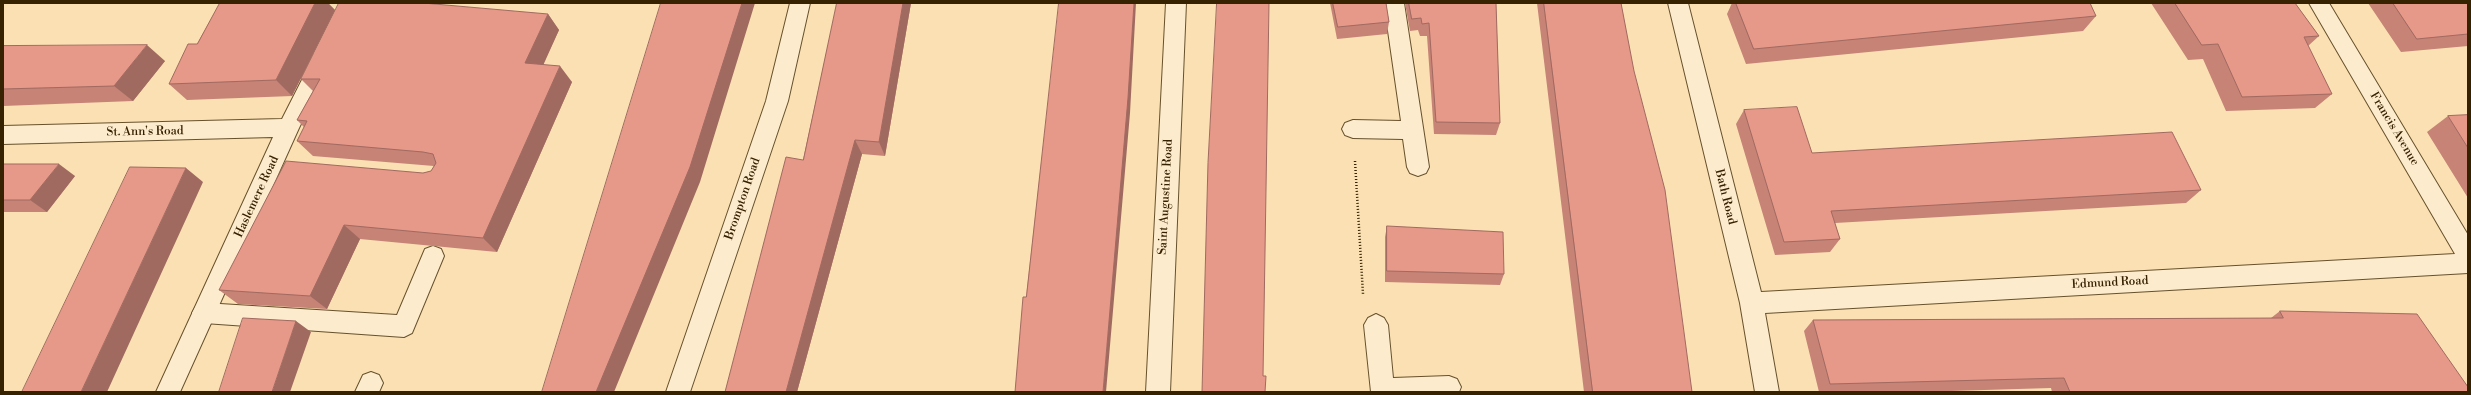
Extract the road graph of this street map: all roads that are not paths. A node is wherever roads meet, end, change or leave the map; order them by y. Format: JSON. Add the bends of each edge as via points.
{"nodes":[{"id":1,"x":800,"y":3,"type":"edge"},
{"id":2,"x":1176,"y":3,"type":"edge"},
{"id":3,"x":1394,"y":3,"type":"edge"},
{"id":4,"x":1678,"y":3,"type":"edge"},
{"id":5,"x":2319,"y":3,"type":"edge"},
{"id":6,"x":329,"y":45,"type":"edge"},
{"id":7,"x":288,"y":128,"type":"junction"},
{"id":8,"x":1353,"y":129,"type":"road end"},
{"id":9,"x":1413,"y":130,"type":"junction"},
{"id":10,"x":3,"y":135,"type":"edge"},
{"id":11,"x":272,"y":163,"type":"junction"},
{"id":12,"x":296,"y":165,"type":"edge"},
{"id":13,"x":1418,"y":167,"type":"dead end"},
{"id":14,"x":2468,"y":255,"type":"edge"},
{"id":15,"x":433,"y":256,"type":"dead end"},
{"id":16,"x":2468,"y":263,"type":"edge"},
{"id":17,"x":1752,"y":303,"type":"junction"},
{"id":18,"x":204,"y":313,"type":"junction"},
{"id":19,"x":1376,"y":325,"type":"road end"},
{"id":20,"x":1449,"y":387,"type":"dead end"},
{"id":21,"x":1383,"y":390,"type":"edge"},
{"id":22,"x":168,"y":392,"type":"edge"},
{"id":23,"x":678,"y":392,"type":"edge"},
{"id":24,"x":1158,"y":392,"type":"edge"},
{"id":25,"x":1766,"y":392,"type":"edge"}],
"edges":[{"from":1,"to":23,"type":"street","name":"Brompton Road","via":[[777,101]]},
{"from":2,"to":24,"type":"street","name":"Saint Augustine Road"},
{"from":3,"to":9,"type":"street"},
{"from":4,"to":17,"type":"street","name":"Bath Road"},
{"from":5,"to":14,"type":"street","name":"Francis Avenue"},
{"from":6,"to":7,"type":"street","name":"Haslemere Road"},
{"from":7,"to":10,"type":"street","name":"St. Ann's Road"},
{"from":7,"to":11,"type":"street","name":"Haslemere Road"},
{"from":8,"to":9,"type":"street"},
{"from":9,"to":13,"type":"street"},
{"from":11,"to":12,"type":"street"},
{"from":11,"to":18,"type":"street","name":"Haslemere Road"},
{"from":15,"to":18,"type":"street","via":[[404,326]]},
{"from":16,"to":17,"type":"street","name":"Edmund Road"},
{"from":17,"to":25,"type":"street","name":"Bath Road"},
{"from":18,"to":22,"type":"street","name":"Haslemere Road"},
{"from":19,"to":21,"type":"street"},
{"from":20,"to":21,"type":"street"}]}
